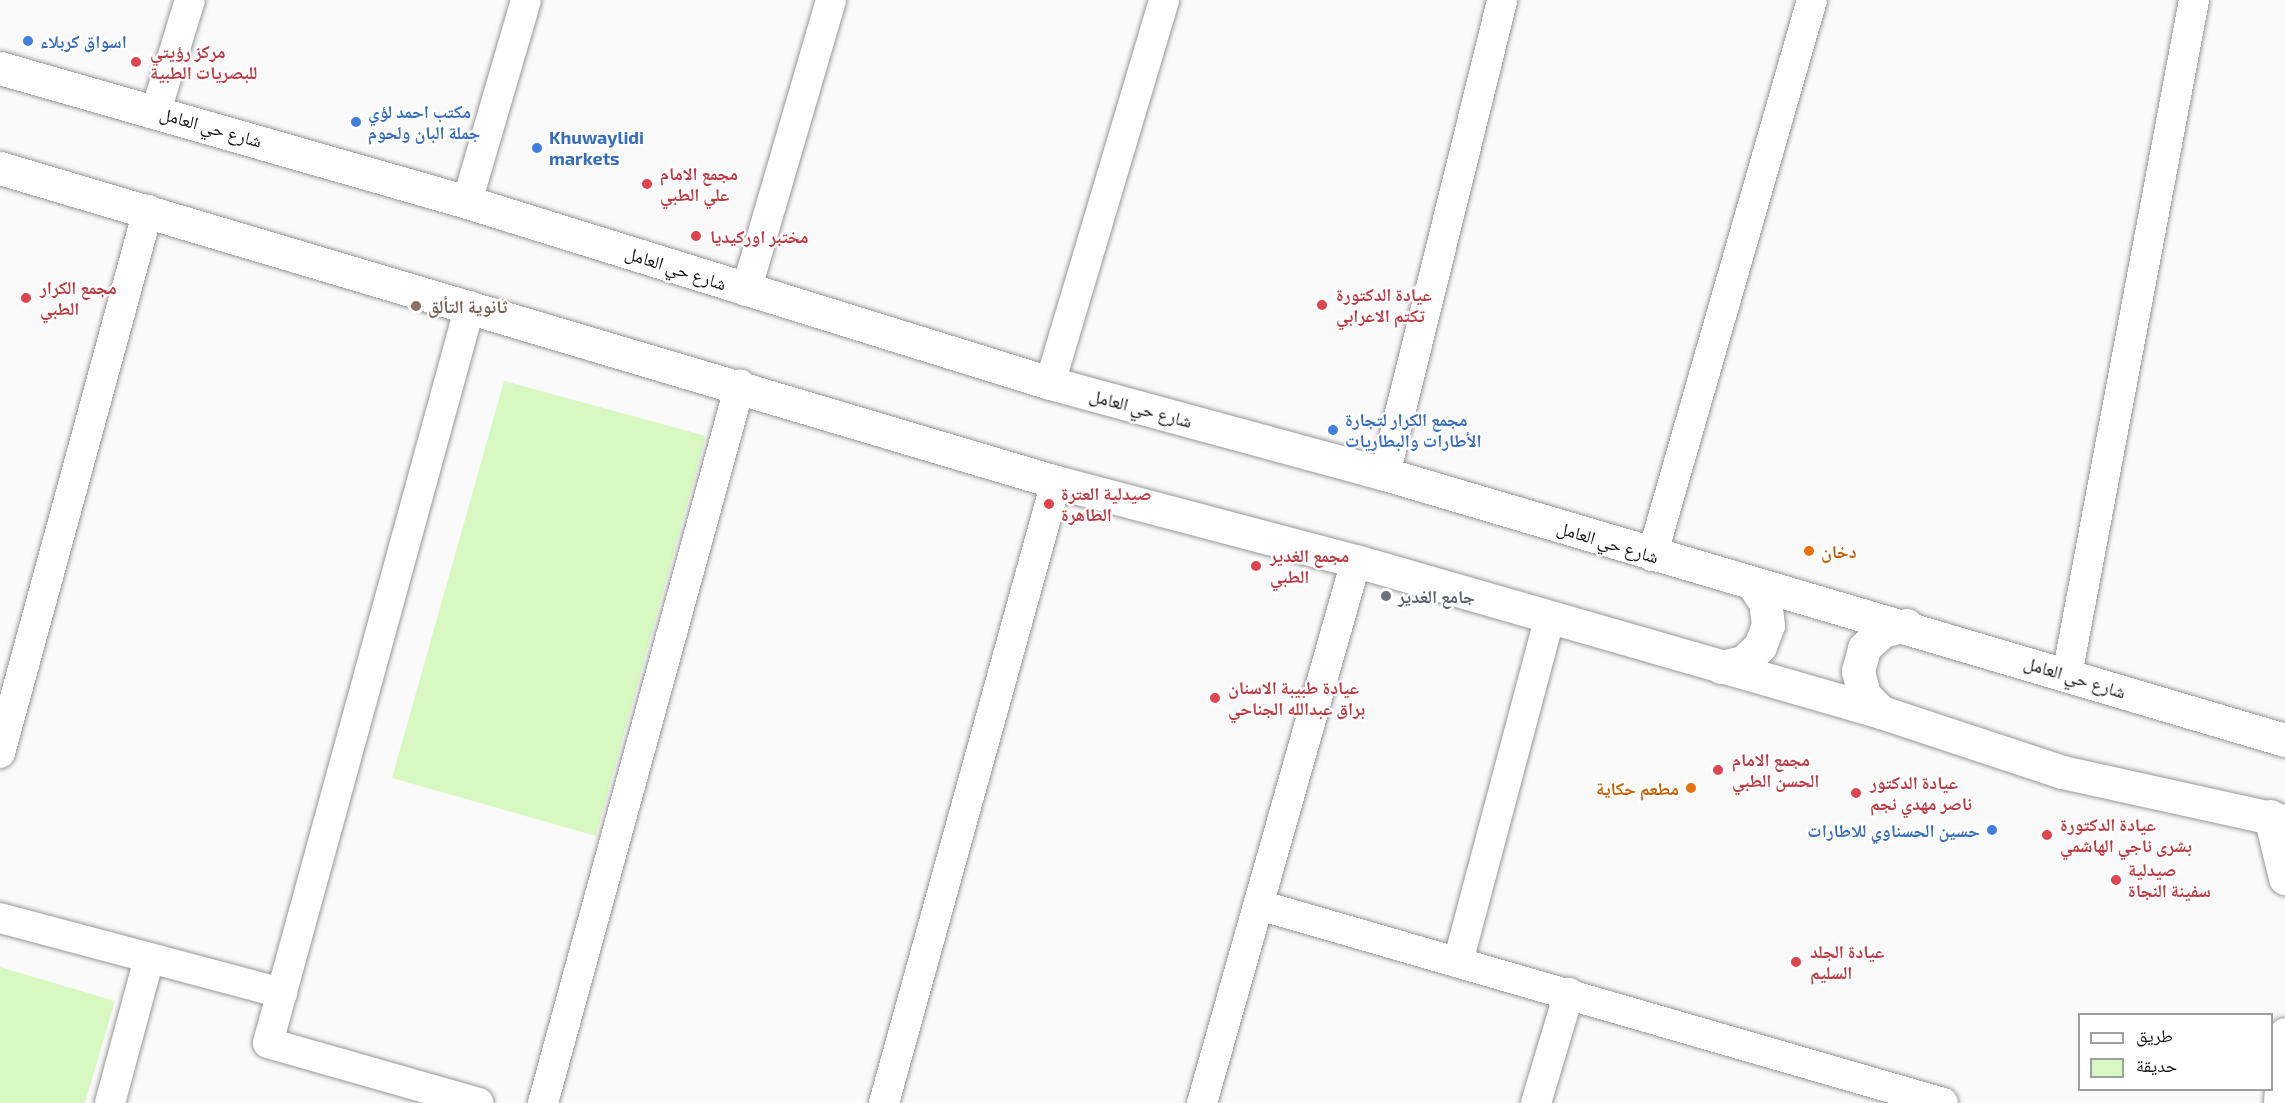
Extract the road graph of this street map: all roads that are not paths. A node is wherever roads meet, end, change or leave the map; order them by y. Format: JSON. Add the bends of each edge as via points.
{"nodes":[{"id":1,"x":190,"y":0,"type":"edge"},
{"id":2,"x":526,"y":0,"type":"edge"},
{"id":3,"x":831,"y":0,"type":"edge"},
{"id":4,"x":1164,"y":0,"type":"edge"},
{"id":5,"x":1502,"y":0,"type":"edge"},
{"id":6,"x":1812,"y":0,"type":"edge"},
{"id":7,"x":2194,"y":0,"type":"edge"},
{"id":8,"x":0,"y":68,"type":"edge"},
{"id":9,"x":156,"y":111,"type":"junction"},
{"id":10,"x":0,"y":168,"type":"edge"},
{"id":11,"x":467,"y":202,"type":"junction"},
{"id":12,"x":148,"y":210,"type":"junction"},
{"id":13,"x":746,"y":291,"type":"junction"},
{"id":14,"x":470,"y":306,"type":"junction"},
{"id":15,"x":1050,"y":383,"type":"junction"},
{"id":16,"x":740,"y":385,"type":"junction"},
{"id":17,"x":1385,"y":474,"type":"junction"},
{"id":18,"x":1056,"y":482,"type":"junction"},
{"id":19,"x":1652,"y":556,"type":"junction"},
{"id":20,"x":1356,"y":561,"type":"junction"},
{"id":21,"x":1752,"y":583,"type":"junction"},
{"id":22,"x":1549,"y":619,"type":"junction"},
{"id":23,"x":1906,"y":625,"type":"junction"},
{"id":24,"x":1721,"y":667,"type":"junction"},
{"id":25,"x":2067,"y":675,"type":"junction"},
{"id":26,"x":1881,"y":712,"type":"junction"},
{"id":27,"x":2285,"y":740,"type":"edge"},
{"id":28,"x":0,"y":753,"type":"edge"},
{"id":29,"x":2277,"y":818,"type":"edge"},
{"id":30,"x":2285,"y":878,"type":"edge"},
{"id":31,"x":1259,"y":905,"type":"junction"},
{"id":32,"x":0,"y":918,"type":"edge"},
{"id":33,"x":149,"y":958,"type":"junction"},
{"id":34,"x":1458,"y":962,"type":"junction"},
{"id":35,"x":282,"y":993,"type":"junction"},
{"id":36,"x":1569,"y":993,"type":"junction"},
{"id":37,"x":2285,"y":1034,"type":"edge"},
{"id":38,"x":2283,"y":1082,"type":"edge"},
{"id":39,"x":1862,"y":1092,"type":"edge"},
{"id":40,"x":110,"y":1103,"type":"edge"},
{"id":41,"x":479,"y":1103,"type":"edge"},
{"id":42,"x":543,"y":1103,"type":"edge"},
{"id":43,"x":884,"y":1103,"type":"edge"},
{"id":44,"x":1202,"y":1103,"type":"edge"},
{"id":45,"x":1536,"y":1103,"type":"edge"},
{"id":46,"x":1943,"y":1103,"type":"edge"}],
"edges":[{"from":1,"to":9,"type":"street"},
{"from":2,"to":11,"type":"street"},
{"from":3,"to":13,"type":"street"},
{"from":4,"to":15,"type":"street"},
{"from":5,"to":17,"type":"street"},
{"from":6,"to":19,"type":"street"},
{"from":7,"to":25,"type":"street"},
{"from":8,"to":9,"type":"main road","name":"شارع حي العامل"},
{"from":9,"to":11,"type":"main road","name":"شارع حي العامل"},
{"from":10,"to":12,"type":"main road"},
{"from":11,"to":13,"type":"main road","name":"شارع حي العامل"},
{"from":12,"to":14,"type":"main road"},
{"from":12,"to":28,"type":"street"},
{"from":13,"to":15,"type":"main road","name":"شارع حي العامل"},
{"from":14,"to":16,"type":"main road"},
{"from":14,"to":35,"type":"street"},
{"from":15,"to":17,"type":"main road","name":"شارع حي العامل"},
{"from":16,"to":18,"type":"main road"},
{"from":16,"to":42,"type":"street"},
{"from":17,"to":19,"type":"main road","name":"شارع حي العامل"},
{"from":18,"to":20,"type":"main road"},
{"from":18,"to":43,"type":"street"},
{"from":19,"to":21,"type":"main road","name":"شارع حي العامل"},
{"from":20,"to":22,"type":"main road"},
{"from":20,"to":31,"type":"street"},
{"from":21,"to":23,"type":"main road","name":"شارع حي العامل"},
{"from":21,"to":24,"type":"main road","via":[[1767,613],[1760,646],[1743,662]]},
{"from":22,"to":24,"type":"main road"},
{"from":22,"to":34,"type":"street"},
{"from":23,"to":25,"type":"main road","name":"شارع حي العامل"},
{"from":23,"to":26,"type":"main road","via":[[1882,631],[1864,648],[1858,671],[1864,695]]},
{"from":24,"to":26,"type":"main road"},
{"from":25,"to":27,"type":"main road","name":"شارع حي العامل"},
{"from":26,"to":29,"type":"main road","via":[[2062,772]]},
{"from":29,"to":30,"type":"main road"},
{"from":31,"to":34,"type":"street"},
{"from":31,"to":44,"type":"street"},
{"from":32,"to":33,"type":"street"},
{"from":33,"to":35,"type":"street"},
{"from":33,"to":40,"type":"street"},
{"from":34,"to":36,"type":"street"},
{"from":35,"to":41,"type":"street","via":[[268,1043]]},
{"from":36,"to":39,"type":"street"},
{"from":36,"to":45,"type":"street"},
{"from":37,"to":38,"type":"main road"},
{"from":39,"to":46,"type":"street"}]}
